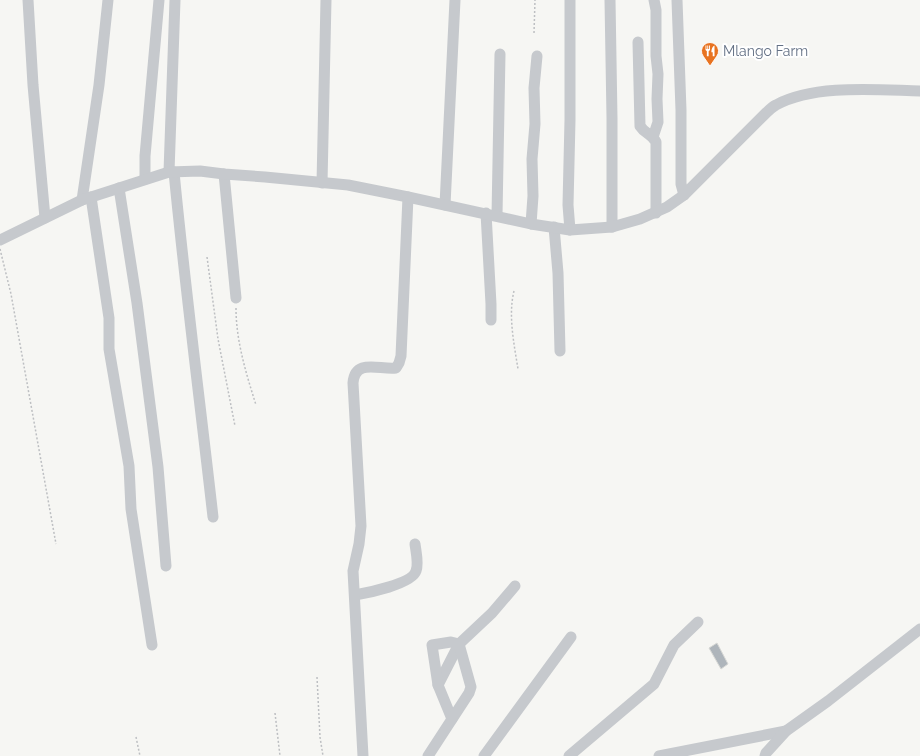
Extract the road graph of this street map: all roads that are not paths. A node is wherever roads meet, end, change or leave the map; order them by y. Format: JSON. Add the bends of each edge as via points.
{"nodes":[{"id":1,"x":28,"y":0,"type":"edge"},
{"id":2,"x":108,"y":0,"type":"edge"},
{"id":3,"x":159,"y":0,"type":"edge"},
{"id":4,"x":175,"y":0,"type":"edge"},
{"id":5,"x":326,"y":0,"type":"edge"},
{"id":6,"x":455,"y":0,"type":"edge"},
{"id":7,"x":570,"y":0,"type":"edge"},
{"id":8,"x":610,"y":0,"type":"edge"},
{"id":9,"x":654,"y":0,"type":"edge"},
{"id":10,"x":677,"y":0,"type":"edge"},
{"id":11,"x":638,"y":42,"type":"dead end"},
{"id":12,"x":500,"y":54,"type":"dead end"},
{"id":13,"x":537,"y":56,"type":"dead end"},
{"id":14,"x":920,"y":91,"type":"edge"},
{"id":15,"x":653,"y":137,"type":"junction"},
{"id":16,"x":171,"y":172,"type":"junction"},
{"id":17,"x":224,"y":174,"type":"junction"},
{"id":18,"x":145,"y":178,"type":"junction"},
{"id":19,"x":322,"y":183,"type":"junction"},
{"id":20,"x":119,"y":188,"type":"junction"},
{"id":21,"x":684,"y":194,"type":"junction"},
{"id":22,"x":408,"y":197,"type":"junction"},
{"id":23,"x":86,"y":199,"type":"junction"},
{"id":24,"x":445,"y":204,"type":"junction"},
{"id":25,"x":656,"y":213,"type":"junction"},
{"id":26,"x":491,"y":214,"type":"junction"},
{"id":27,"x":45,"y":218,"type":"junction"},
{"id":28,"x":530,"y":224,"type":"junction"},
{"id":29,"x":554,"y":227,"type":"junction"},
{"id":30,"x":612,"y":227,"type":"junction"},
{"id":31,"x":570,"y":230,"type":"junction"},
{"id":32,"x":0,"y":240,"type":"edge"},
{"id":33,"x":236,"y":298,"type":"road end"},
{"id":34,"x":491,"y":320,"type":"dead end"},
{"id":35,"x":560,"y":351,"type":"dead end"},
{"id":36,"x":213,"y":517,"type":"dead end"},
{"id":37,"x":415,"y":544,"type":"dead end"},
{"id":38,"x":166,"y":566,"type":"dead end"},
{"id":39,"x":515,"y":586,"type":"dead end"},
{"id":40,"x":354,"y":595,"type":"junction"},
{"id":41,"x":698,"y":622,"type":"dead end"},
{"id":42,"x":920,"y":629,"type":"edge"},
{"id":43,"x":571,"y":636,"type":"dead end"},
{"id":44,"x":459,"y":644,"type":"junction"},
{"id":45,"x":152,"y":645,"type":"dead end"},
{"id":46,"x":438,"y":685,"type":"junction"},
{"id":47,"x":452,"y":719,"type":"junction"},
{"id":48,"x":786,"y":731,"type":"junction"},
{"id":49,"x":363,"y":756,"type":"edge"},
{"id":50,"x":428,"y":756,"type":"edge"},
{"id":51,"x":484,"y":756,"type":"edge"},
{"id":52,"x":570,"y":756,"type":"edge"},
{"id":53,"x":659,"y":756,"type":"edge"},
{"id":54,"x":765,"y":756,"type":"edge"}],
"edges":[{"from":1,"to":27,"type":"street"},
{"from":2,"to":23,"type":"street"},
{"from":3,"to":18,"type":"street"},
{"from":4,"to":16,"type":"street"},
{"from":5,"to":19,"type":"street"},
{"from":6,"to":24,"type":"street"},
{"from":7,"to":31,"type":"street"},
{"from":8,"to":30,"type":"street"},
{"from":9,"to":15,"type":"street","via":[[658,122]]},
{"from":10,"to":21,"type":"street","via":[[681,184]]},
{"from":11,"to":15,"type":"street","via":[[640,126]]},
{"from":12,"to":26,"type":"street"},
{"from":13,"to":28,"type":"street"},
{"from":14,"to":21,"type":"street","via":[[830,91],[781,103],[764,114]]},
{"from":15,"to":25,"type":"street","via":[[656,142]]},
{"from":16,"to":17,"type":"street","via":[[200,171]]},
{"from":16,"to":18,"type":"street"},
{"from":16,"to":36,"type":"street"},
{"from":17,"to":19,"type":"street"},
{"from":17,"to":33,"type":"street"},
{"from":18,"to":20,"type":"street"},
{"from":19,"to":22,"type":"street"},
{"from":20,"to":23,"type":"street"},
{"from":20,"to":38,"type":"street","via":[[158,467]]},
{"from":21,"to":25,"type":"street"},
{"from":22,"to":24,"type":"street"},
{"from":22,"to":40,"type":"street","via":[[400,360],[396,368],[363,367],[358,369],[353,378],[361,526],[353,571]]},
{"from":23,"to":27,"type":"street"},
{"from":23,"to":45,"type":"street","via":[[109,318],[109,349],[129,466],[131,509]]},
{"from":24,"to":26,"type":"street"},
{"from":25,"to":30,"type":"street"},
{"from":26,"to":28,"type":"street"},
{"from":26,"to":34,"type":"street"},
{"from":27,"to":32,"type":"street"},
{"from":28,"to":29,"type":"street"},
{"from":29,"to":31,"type":"street"},
{"from":29,"to":35,"type":"street"},
{"from":30,"to":31,"type":"street"},
{"from":37,"to":40,"type":"street","via":[[417,570],[414,577],[391,587]]},
{"from":39,"to":44,"type":"street","via":[[492,613]]},
{"from":40,"to":49,"type":"street"},
{"from":41,"to":52,"type":"street","via":[[674,645],[654,684]]},
{"from":42,"to":48,"type":"street"},
{"from":43,"to":51,"type":"street"},
{"from":44,"to":46,"type":"street"},
{"from":44,"to":46,"type":"street","via":[[451,642],[432,645]]},
{"from":44,"to":47,"type":"street","via":[[471,687]]},
{"from":46,"to":47,"type":"street"},
{"from":47,"to":50,"type":"street"},
{"from":48,"to":53,"type":"street"},
{"from":48,"to":54,"type":"street"}]}
